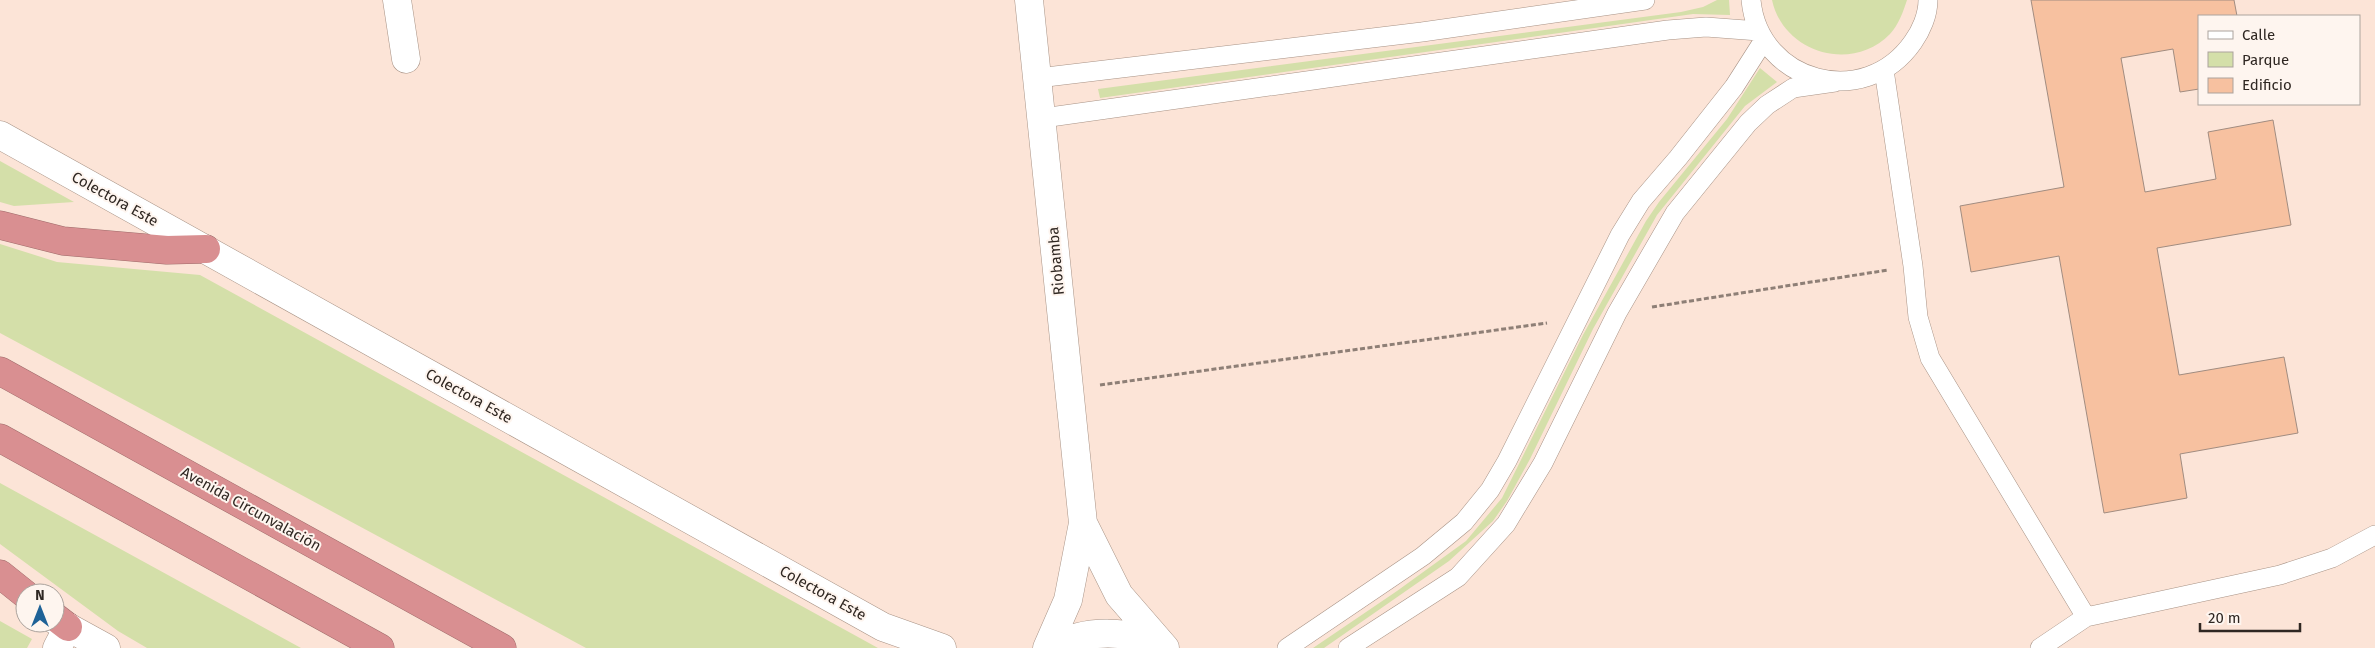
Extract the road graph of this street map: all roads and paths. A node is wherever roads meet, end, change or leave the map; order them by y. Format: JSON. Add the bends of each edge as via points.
{"nodes":[{"id":1,"x":397,"y":0,"type":"edge"},
{"id":2,"x":1030,"y":0,"type":"edge"},
{"id":3,"x":1646,"y":0,"type":"edge"},
{"id":4,"x":1751,"y":0,"type":"edge"},
{"id":5,"x":1928,"y":0,"type":"edge"},
{"id":6,"x":1761,"y":35,"type":"junction"},
{"id":7,"x":406,"y":59,"type":"dead end"},
{"id":8,"x":1884,"y":70,"type":"junction"},
{"id":9,"x":1038,"y":78,"type":"junction"},
{"id":10,"x":1835,"y":82,"type":"junction"},
{"id":11,"x":1043,"y":118,"type":"junction"},
{"id":12,"x":0,"y":135,"type":"edge"},
{"id":13,"x":0,"y":224,"type":"edge"},
{"id":14,"x":206,"y":249,"type":"junction"},
{"id":15,"x":1913,"y":266,"type":"junction"},
{"id":16,"x":1617,"y":313,"type":"junction"},
{"id":17,"x":1578,"y":318,"type":"junction"},
{"id":18,"x":0,"y":370,"type":"edge"},
{"id":19,"x":1068,"y":390,"type":"junction"},
{"id":20,"x":0,"y":438,"type":"edge"},
{"id":21,"x":1083,"y":523,"type":"junction"},
{"id":22,"x":2375,"y":535,"type":"edge"},
{"id":23,"x":0,"y":574,"type":"edge"},
{"id":24,"x":15,"y":586,"type":"edge"},
{"id":25,"x":0,"y":588,"type":"edge"},
{"id":26,"x":15,"y":597,"type":"edge"},
{"id":27,"x":2086,"y":617,"type":"junction"},
{"id":28,"x":65,"y":631,"type":"edge"},
{"id":29,"x":106,"y":648,"type":"edge"},
{"id":30,"x":380,"y":648,"type":"edge"},
{"id":31,"x":502,"y":648,"type":"edge"},
{"id":32,"x":942,"y":648,"type":"edge"},
{"id":33,"x":1047,"y":648,"type":"edge"},
{"id":34,"x":1054,"y":648,"type":"edge"},
{"id":35,"x":1164,"y":648,"type":"edge"},
{"id":36,"x":1287,"y":648,"type":"edge"},
{"id":37,"x":1348,"y":648,"type":"edge"},
{"id":38,"x":2040,"y":648,"type":"edge"}],
"edges":[{"from":1,"to":7,"type":"street"},
{"from":2,"to":9,"type":"street","name":"Riobamba"},
{"from":3,"to":9,"type":"lane","via":[[1422,32]]},
{"from":4,"to":6,"type":"lane"},
{"from":5,"to":8,"type":"lane","via":[[1920,31],[1905,53]]},
{"from":6,"to":10,"type":"lane","via":[[1794,69],[1814,78]]},
{"from":6,"to":11,"type":"lane","via":[[1706,28],[1668,30]]},
{"from":6,"to":17,"type":"lane","via":[[1734,87],[1641,201]]},
{"from":8,"to":10,"type":"lane","via":[[1852,81]]},
{"from":8,"to":15,"type":"lane"},
{"from":9,"to":11,"type":"street","name":"Riobamba"},
{"from":10,"to":16,"type":"lane","via":[[1793,88],[1767,105],[1748,123],[1675,213]]},
{"from":11,"to":19,"type":"street","name":"Riobamba"},
{"from":12,"to":14,"type":"street","name":"Colectora Este"},
{"from":13,"to":14,"type":"highway","via":[[63,242],[167,250]]},
{"from":14,"to":32,"type":"street","name":"Colectora Este","via":[[883,627]]},
{"from":15,"to":16,"type":"path"},
{"from":15,"to":27,"type":"lane","via":[[1918,317],[1930,358]]},
{"from":16,"to":37,"type":"lane","via":[[1543,463],[1506,524],[1458,577]]},
{"from":17,"to":19,"type":"path"},
{"from":17,"to":36,"type":"lane","via":[[1507,461],[1490,490],[1464,522],[1423,556]]},
{"from":18,"to":31,"type":"highway","name":"Avenida Circunvalación"},
{"from":19,"to":21,"type":"street","name":"Riobamba"},
{"from":20,"to":30,"type":"highway"},
{"from":21,"to":33,"type":"street","name":"Riobamba","via":[[1068,600]]},
{"from":21,"to":35,"type":"street","name":"Riobamba","via":[[1119,595]]},
{"from":22,"to":27,"type":"lane","via":[[2332,558],[2280,575]]},
{"from":23,"to":24,"type":"highway"},
{"from":25,"to":26,"type":"street"},
{"from":27,"to":38,"type":"lane"},
{"from":28,"to":29,"type":"street"},
{"from":34,"to":35,"type":"street","via":[[1089,635],[1123,634]]}]}
